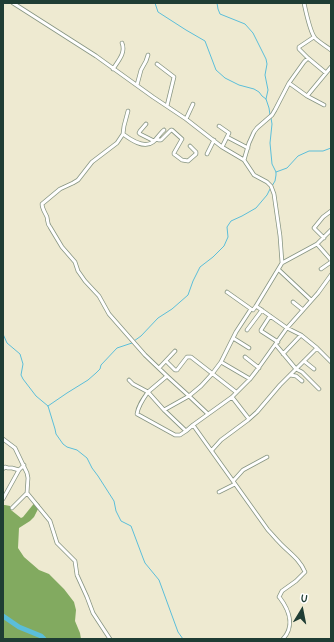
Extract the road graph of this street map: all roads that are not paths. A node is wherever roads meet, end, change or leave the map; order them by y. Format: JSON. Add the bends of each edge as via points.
{"nodes":[{"id":1,"x":13,"y":3,"type":"edge"},
{"id":2,"x":304,"y":3,"type":"edge"},
{"id":3,"x":314,"y":37,"type":"junction"},
{"id":4,"x":122,"y":43,"type":"dead end"},
{"id":5,"x":331,"y":50,"type":"edge"},
{"id":6,"x":148,"y":54,"type":"dead end"},
{"id":7,"x":308,"y":58,"type":"junction"},
{"id":8,"x":157,"y":64,"type":"dead end"},
{"id":9,"x":331,"y":67,"type":"edge"},
{"id":10,"x":113,"y":69,"type":"junction"},
{"id":11,"x":328,"y":72,"type":"edge"},
{"id":12,"x":289,"y":83,"type":"junction"},
{"id":13,"x":137,"y":85,"type":"junction"},
{"id":14,"x":307,"y":96,"type":"junction"},
{"id":15,"x":193,"y":104,"type":"dead end"},
{"id":16,"x":324,"y":105,"type":"dead end"},
{"id":17,"x":167,"y":106,"type":"junction"},
{"id":18,"x":128,"y":111,"type":"dead end"},
{"id":19,"x":186,"y":118,"type":"junction"},
{"id":20,"x":146,"y":124,"type":"dead end"},
{"id":21,"x":218,"y":126,"type":"dead end"},
{"id":22,"x":164,"y":130,"type":"dead end"},
{"id":23,"x":124,"y":134,"type":"junction"},
{"id":24,"x":227,"y":137,"type":"junction"},
{"id":25,"x":155,"y":140,"type":"junction"},
{"id":26,"x":214,"y":140,"type":"junction"},
{"id":27,"x":190,"y":146,"type":"dead end"},
{"id":28,"x":222,"y":147,"type":"junction"},
{"id":29,"x":248,"y":148,"type":"junction"},
{"id":30,"x":207,"y":154,"type":"dead end"},
{"id":31,"x":244,"y":160,"type":"junction"},
{"id":32,"x":330,"y":211,"type":"edge"},
{"id":33,"x":331,"y":230,"type":"edge"},
{"id":34,"x":324,"y":238,"type":"junction"},
{"id":35,"x":317,"y":244,"type":"junction"},
{"id":36,"x":331,"y":261,"type":"edge"},
{"id":37,"x":282,"y":263,"type":"junction"},
{"id":38,"x":321,"y":269,"type":"dead end"},
{"id":39,"x":278,"y":270,"type":"junction"},
{"id":40,"x":331,"y":275,"type":"edge"},
{"id":41,"x":227,"y":292,"type":"dead end"},
{"id":42,"x":311,"y":300,"type":"junction"},
{"id":43,"x":293,"y":302,"type":"dead end"},
{"id":44,"x":256,"y":306,"type":"junction"},
{"id":45,"x":251,"y":309,"type":"junction"},
{"id":46,"x":262,"y":310,"type":"junction"},
{"id":47,"x":303,"y":310,"type":"junction"},
{"id":48,"x":270,"y":316,"type":"junction"},
{"id":49,"x":287,"y":328,"type":"junction"},
{"id":50,"x":247,"y":330,"type":"dead end"},
{"id":51,"x":300,"y":335,"type":"junction"},
{"id":52,"x":233,"y":338,"type":"junction"},
{"id":53,"x":277,"y":343,"type":"junction"},
{"id":54,"x":249,"y":348,"type":"dead end"},
{"id":55,"x":317,"y":348,"type":"junction"},
{"id":56,"x":175,"y":351,"type":"dead end"},
{"id":57,"x":283,"y":354,"type":"junction"},
{"id":58,"x":245,"y":357,"type":"dead end"},
{"id":59,"x":166,"y":360,"type":"junction"},
{"id":60,"x":304,"y":361,"type":"junction"},
{"id":61,"x":220,"y":362,"type":"junction"},
{"id":62,"x":331,"y":362,"type":"edge"},
{"id":63,"x":159,"y":368,"type":"junction"},
{"id":64,"x":259,"y":368,"type":"junction"},
{"id":65,"x":296,"y":368,"type":"junction"},
{"id":66,"x":314,"y":369,"type":"dead end"},
{"id":67,"x":176,"y":370,"type":"junction"},
{"id":68,"x":212,"y":374,"type":"junction"},
{"id":69,"x":290,"y":374,"type":"junction"},
{"id":70,"x":168,"y":377,"type":"junction"},
{"id":71,"x":250,"y":379,"type":"junction"},
{"id":72,"x":129,"y":380,"type":"dead end"},
{"id":73,"x":302,"y":381,"type":"dead end"},
{"id":74,"x":319,"y":389,"type":"dead end"},
{"id":75,"x":148,"y":392,"type":"junction"},
{"id":76,"x":236,"y":392,"type":"junction"},
{"id":77,"x":189,"y":396,"type":"junction"},
{"id":78,"x":232,"y":396,"type":"junction"},
{"id":79,"x":164,"y":410,"type":"junction"},
{"id":80,"x":208,"y":414,"type":"junction"},
{"id":81,"x":249,"y":419,"type":"junction"},
{"id":82,"x":194,"y":424,"type":"junction"},
{"id":83,"x":186,"y":431,"type":"junction"},
{"id":84,"x":3,"y":439,"type":"edge"},
{"id":85,"x":212,"y":450,"type":"junction"},
{"id":86,"x":267,"y":457,"type":"dead end"},
{"id":87,"x":24,"y":465,"type":"junction"},
{"id":88,"x":3,"y":469,"type":"edge"},
{"id":89,"x":19,"y":470,"type":"junction"},
{"id":90,"x":234,"y":482,"type":"junction"},
{"id":91,"x":219,"y":492,"type":"dead end"},
{"id":92,"x":28,"y":493,"type":"junction"},
{"id":93,"x":3,"y":498,"type":"edge"},
{"id":94,"x":12,"y":508,"type":"dead end"},
{"id":95,"x":110,"y":639,"type":"edge"},
{"id":96,"x":283,"y":639,"type":"edge"}],
"edges":[{"from":1,"to":10,"type":"street"},
{"from":2,"to":3,"type":"street"},
{"from":3,"to":5,"type":"street"},
{"from":3,"to":7,"type":"street","via":[[299,47]]},
{"from":4,"to":10,"type":"street","via":[[123,52]]},
{"from":6,"to":13,"type":"street"},
{"from":7,"to":11,"type":"street"},
{"from":7,"to":12,"type":"street"},
{"from":8,"to":17,"type":"street","via":[[174,77]]},
{"from":9,"to":11,"type":"street"},
{"from":10,"to":13,"type":"street"},
{"from":11,"to":14,"type":"street"},
{"from":12,"to":14,"type":"street"},
{"from":12,"to":29,"type":"street","via":[[272,115],[254,132]]},
{"from":13,"to":17,"type":"street"},
{"from":14,"to":16,"type":"street"},
{"from":15,"to":19,"type":"street"},
{"from":17,"to":19,"type":"street"},
{"from":18,"to":23,"type":"street"},
{"from":19,"to":26,"type":"street"},
{"from":20,"to":25,"type":"street","via":[[139,133]]},
{"from":21,"to":24,"type":"street","via":[[229,133]]},
{"from":22,"to":25,"type":"street"},
{"from":23,"to":25,"type":"street","via":[[144,144]]},
{"from":23,"to":63,"type":"street","via":[[117,143],[92,162],[78,180],[60,189],[41,205],[48,224],[85,281],[99,296],[109,314]]},
{"from":24,"to":28,"type":"street"},
{"from":24,"to":29,"type":"street"},
{"from":25,"to":27,"type":"street","via":[[160,140],[172,130],[182,139],[174,154],[185,161],[196,154]]},
{"from":26,"to":28,"type":"street"},
{"from":26,"to":30,"type":"street"},
{"from":28,"to":31,"type":"street"},
{"from":29,"to":31,"type":"street"},
{"from":31,"to":37,"type":"street","via":[[254,175],[271,186],[274,194]]},
{"from":32,"to":34,"type":"street","via":[[314,228]]},
{"from":33,"to":34,"type":"street"},
{"from":34,"to":35,"type":"street"},
{"from":35,"to":36,"type":"street"},
{"from":35,"to":37,"type":"street"},
{"from":36,"to":38,"type":"street"},
{"from":37,"to":39,"type":"street"},
{"from":39,"to":42,"type":"street"},
{"from":39,"to":44,"type":"street"},
{"from":40,"to":42,"type":"street"},
{"from":41,"to":45,"type":"street"},
{"from":42,"to":47,"type":"street"},
{"from":43,"to":47,"type":"street"},
{"from":44,"to":45,"type":"street"},
{"from":44,"to":46,"type":"street"},
{"from":45,"to":52,"type":"street"},
{"from":46,"to":48,"type":"street"},
{"from":46,"to":50,"type":"street"},
{"from":47,"to":49,"type":"street"},
{"from":48,"to":49,"type":"street"},
{"from":48,"to":53,"type":"street","via":[[261,331]]},
{"from":49,"to":51,"type":"street"},
{"from":49,"to":53,"type":"street"},
{"from":51,"to":55,"type":"street"},
{"from":51,"to":57,"type":"street"},
{"from":52,"to":54,"type":"street"},
{"from":52,"to":61,"type":"street"},
{"from":53,"to":57,"type":"street"},
{"from":53,"to":64,"type":"street"},
{"from":55,"to":60,"type":"street"},
{"from":55,"to":62,"type":"street"},
{"from":56,"to":59,"type":"street"},
{"from":57,"to":65,"type":"street"},
{"from":58,"to":64,"type":"street"},
{"from":59,"to":63,"type":"street"},
{"from":59,"to":67,"type":"street"},
{"from":60,"to":65,"type":"street"},
{"from":60,"to":66,"type":"street"},
{"from":61,"to":68,"type":"street"},
{"from":61,"to":71,"type":"street"},
{"from":63,"to":70,"type":"street"},
{"from":64,"to":71,"type":"street"},
{"from":65,"to":69,"type":"street"},
{"from":65,"to":74,"type":"street"},
{"from":67,"to":68,"type":"street","via":[[187,357],[190,357]]},
{"from":67,"to":70,"type":"street"},
{"from":68,"to":76,"type":"street"},
{"from":68,"to":77,"type":"street"},
{"from":69,"to":73,"type":"street"},
{"from":69,"to":81,"type":"street"},
{"from":70,"to":75,"type":"street"},
{"from":70,"to":77,"type":"street"},
{"from":71,"to":76,"type":"street"},
{"from":72,"to":75,"type":"street"},
{"from":75,"to":79,"type":"street"},
{"from":75,"to":83,"type":"street","via":[[137,414],[175,435]]},
{"from":76,"to":78,"type":"street"},
{"from":77,"to":79,"type":"street"},
{"from":77,"to":80,"type":"street"},
{"from":78,"to":80,"type":"street"},
{"from":78,"to":81,"type":"street"},
{"from":79,"to":83,"type":"street"},
{"from":80,"to":82,"type":"street"},
{"from":81,"to":85,"type":"street"},
{"from":82,"to":83,"type":"street"},
{"from":82,"to":85,"type":"street"},
{"from":84,"to":87,"type":"street","via":[[15,448]]},
{"from":85,"to":90,"type":"street"},
{"from":86,"to":90,"type":"street","via":[[243,470]]},
{"from":87,"to":89,"type":"street"},
{"from":87,"to":92,"type":"street","via":[[28,478]]},
{"from":88,"to":89,"type":"street","via":[[5,467]]},
{"from":89,"to":93,"type":"street"},
{"from":90,"to":91,"type":"street"},
{"from":90,"to":96,"type":"street","via":[[268,530],[300,562],[305,572],[282,591],[279,597],[290,622],[289,630]]},
{"from":92,"to":94,"type":"street"},
{"from":92,"to":95,"type":"street","via":[[50,521],[57,543],[74,562],[93,613]]}]}
